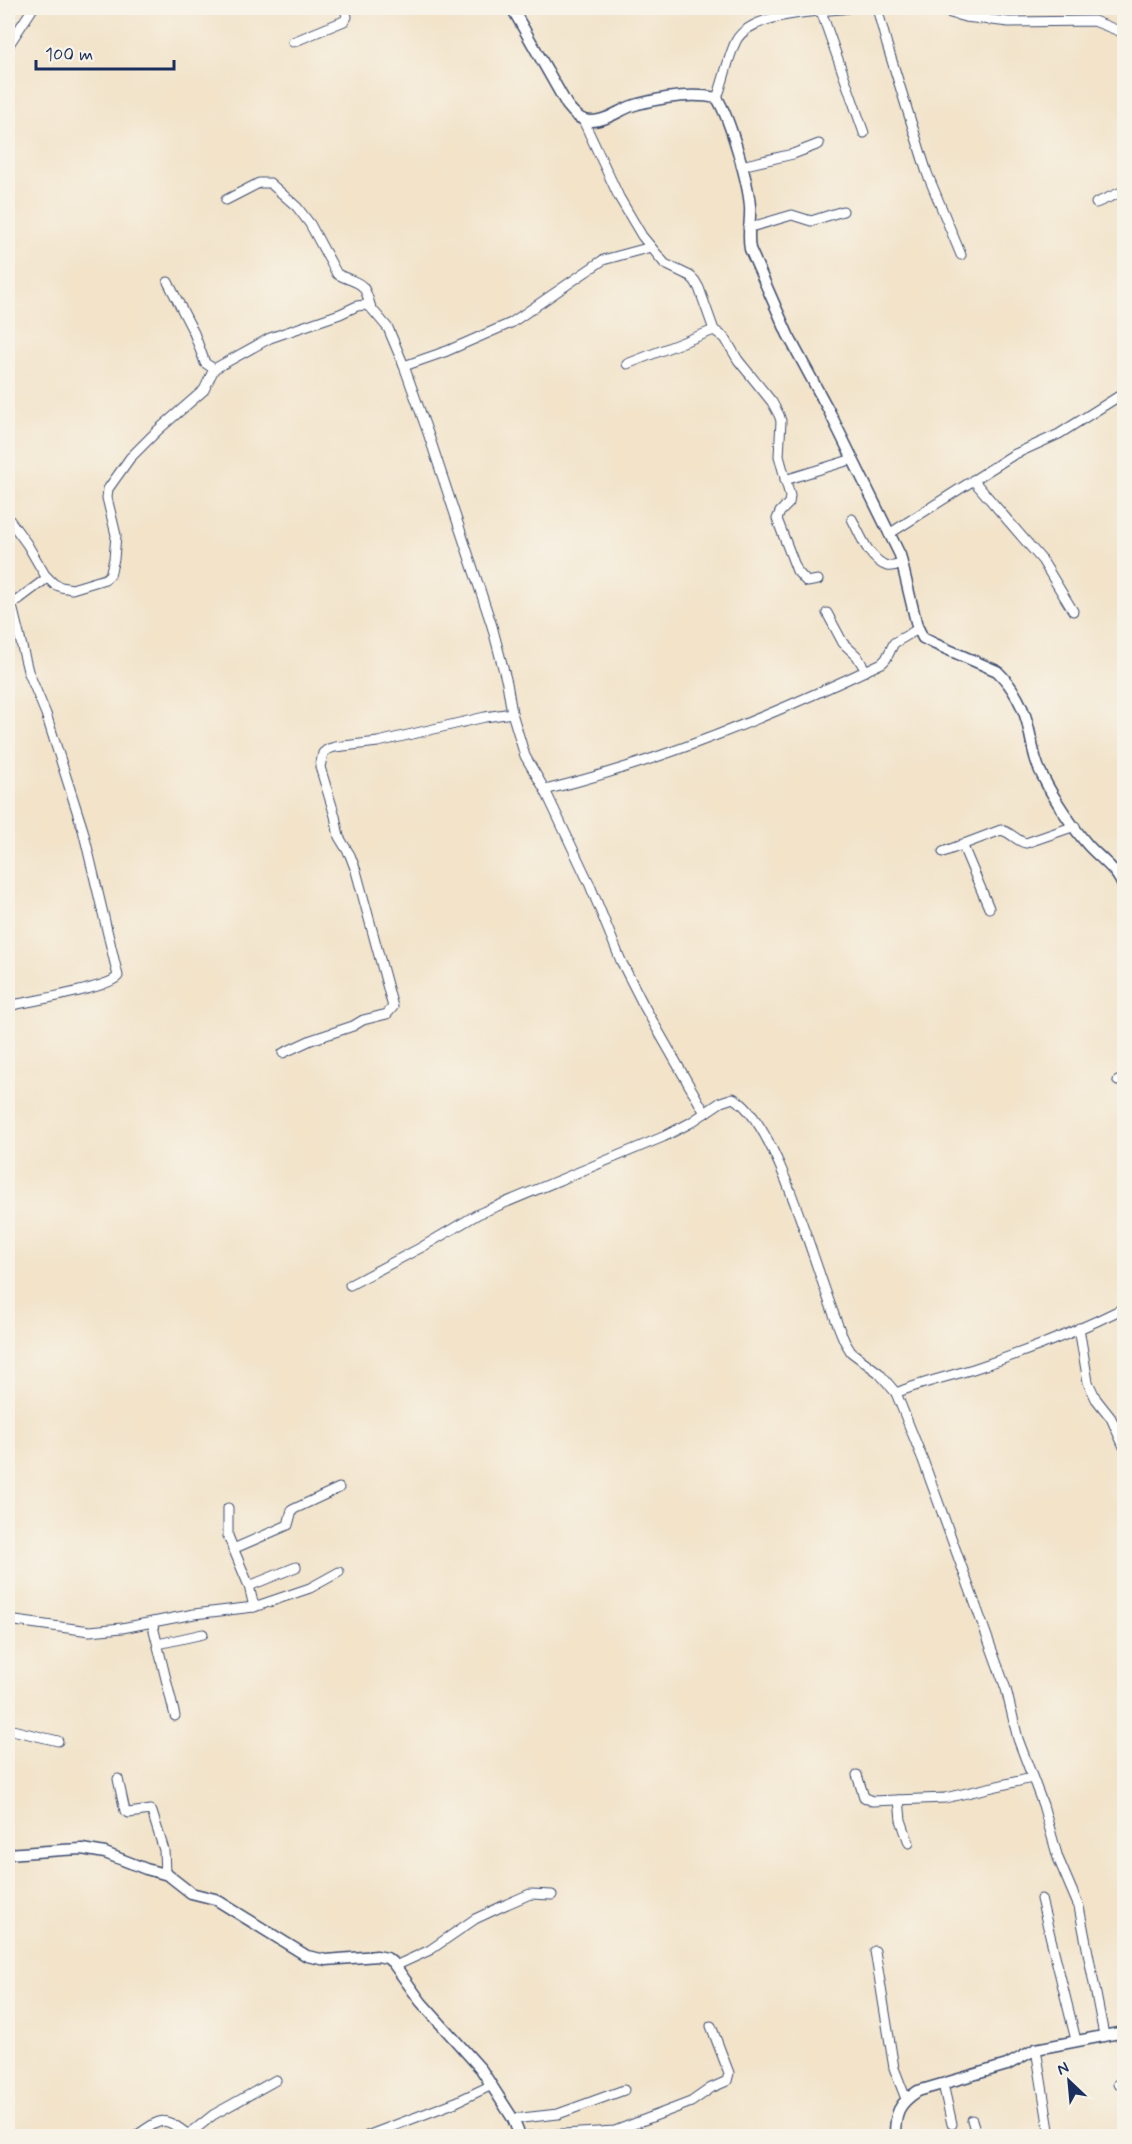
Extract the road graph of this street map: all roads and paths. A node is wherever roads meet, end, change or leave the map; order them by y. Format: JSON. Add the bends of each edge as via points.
{"nodes":[{"id":1,"x":33,"y":8,"type":"edge"},
{"id":2,"x":345,"y":8,"type":"edge"},
{"id":3,"x":512,"y":8,"type":"edge"},
{"id":4,"x":848,"y":8,"type":"edge"},
{"id":5,"x":878,"y":8,"type":"edge"},
{"id":6,"x":932,"y":8,"type":"edge"},
{"id":7,"x":821,"y":11,"type":"junction"},
{"id":8,"x":1125,"y":33,"type":"edge"},
{"id":9,"x":293,"y":42,"type":"dead end"},
{"id":10,"x":8,"y":46,"type":"edge"},
{"id":11,"x":717,"y":98,"type":"junction"},
{"id":12,"x":583,"y":120,"type":"junction"},
{"id":13,"x":864,"y":133,"type":"dead end"},
{"id":14,"x":819,"y":144,"type":"dead end"},
{"id":15,"x":741,"y":166,"type":"junction"},
{"id":16,"x":1125,"y":191,"type":"edge"},
{"id":17,"x":226,"y":200,"type":"dead end"},
{"id":18,"x":1096,"y":203,"type":"dead end"},
{"id":19,"x":843,"y":211,"type":"dead end"},
{"id":20,"x":748,"y":228,"type":"junction"},
{"id":21,"x":651,"y":246,"type":"junction"},
{"id":22,"x":962,"y":255,"type":"dead end"},
{"id":23,"x":168,"y":282,"type":"dead end"},
{"id":24,"x":371,"y":308,"type":"junction"},
{"id":25,"x":714,"y":330,"type":"junction"},
{"id":26,"x":627,"y":364,"type":"dead end"},
{"id":27,"x":404,"y":366,"type":"junction"},
{"id":28,"x":214,"y":369,"type":"junction"},
{"id":29,"x":1125,"y":393,"type":"edge"},
{"id":30,"x":853,"y":459,"type":"junction"},
{"id":31,"x":785,"y":480,"type":"junction"},
{"id":32,"x":973,"y":480,"type":"junction"},
{"id":33,"x":8,"y":518,"type":"edge"},
{"id":34,"x":852,"y":519,"type":"dead end"},
{"id":35,"x":889,"y":534,"type":"junction"},
{"id":36,"x":902,"y":564,"type":"junction"},
{"id":37,"x":47,"y":578,"type":"junction"},
{"id":38,"x":818,"y":580,"type":"dead end"},
{"id":39,"x":9,"y":603,"type":"edge"},
{"id":40,"x":1073,"y":611,"type":"dead end"},
{"id":41,"x":827,"y":613,"type":"dead end"},
{"id":42,"x":918,"y":629,"type":"junction"},
{"id":43,"x":866,"y":671,"type":"junction"},
{"id":44,"x":512,"y":713,"type":"junction"},
{"id":45,"x":545,"y":790,"type":"junction"},
{"id":46,"x":1075,"y":826,"type":"junction"},
{"id":47,"x":962,"y":844,"type":"junction"},
{"id":48,"x":943,"y":852,"type":"dead end"},
{"id":49,"x":1125,"y":889,"type":"edge"},
{"id":50,"x":989,"y":908,"type":"dead end"},
{"id":51,"x":8,"y":1006,"type":"edge"},
{"id":52,"x":283,"y":1053,"type":"dead end"},
{"id":53,"x":705,"y":1113,"type":"junction"},
{"id":54,"x":350,"y":1285,"type":"dead end"},
{"id":55,"x":1125,"y":1308,"type":"edge"},
{"id":56,"x":1079,"y":1328,"type":"junction"},
{"id":57,"x":896,"y":1393,"type":"junction"},
{"id":58,"x":1125,"y":1446,"type":"edge"},
{"id":59,"x":339,"y":1488,"type":"dead end"},
{"id":60,"x":228,"y":1508,"type":"dead end"},
{"id":61,"x":233,"y":1549,"type":"junction"},
{"id":62,"x":296,"y":1567,"type":"dead end"},
{"id":63,"x":339,"y":1572,"type":"dead end"},
{"id":64,"x":249,"y":1586,"type":"junction"},
{"id":65,"x":254,"y":1606,"type":"junction"},
{"id":66,"x":8,"y":1620,"type":"edge"},
{"id":67,"x":152,"y":1622,"type":"junction"},
{"id":68,"x":202,"y":1634,"type":"dead end"},
{"id":69,"x":158,"y":1644,"type":"junction"},
{"id":70,"x":175,"y":1716,"type":"dead end"},
{"id":71,"x":8,"y":1729,"type":"edge"},
{"id":72,"x":58,"y":1741,"type":"dead end"},
{"id":73,"x":857,"y":1775,"type":"dead end"},
{"id":74,"x":1032,"y":1778,"type":"junction"},
{"id":75,"x":118,"y":1779,"type":"dead end"},
{"id":76,"x":899,"y":1800,"type":"junction"},
{"id":77,"x":909,"y":1843,"type":"dead end"},
{"id":78,"x":8,"y":1854,"type":"edge"},
{"id":79,"x":165,"y":1874,"type":"junction"},
{"id":80,"x":552,"y":1896,"type":"dead end"},
{"id":81,"x":1041,"y":1899,"type":"dead end"},
{"id":82,"x":875,"y":1950,"type":"dead end"},
{"id":83,"x":395,"y":1966,"type":"junction"},
{"id":84,"x":711,"y":2026,"type":"dead end"},
{"id":85,"x":1125,"y":2032,"type":"edge"},
{"id":86,"x":1104,"y":2035,"type":"junction"},
{"id":87,"x":1076,"y":2040,"type":"junction"},
{"id":88,"x":1036,"y":2049,"type":"junction"},
{"id":89,"x":276,"y":2080,"type":"dead end"},
{"id":90,"x":943,"y":2084,"type":"junction"},
{"id":91,"x":492,"y":2085,"type":"junction"},
{"id":92,"x":624,"y":2090,"type":"dead end"},
{"id":93,"x":906,"y":2099,"type":"junction"},
{"id":94,"x":513,"y":2119,"type":"junction"},
{"id":95,"x":972,"y":2120,"type":"dead end"},
{"id":96,"x":952,"y":2124,"type":"dead end"},
{"id":97,"x":606,"y":2134,"type":"edge"},
{"id":98,"x":136,"y":2136,"type":"edge"},
{"id":99,"x":189,"y":2136,"type":"edge"},
{"id":100,"x":367,"y":2136,"type":"edge"},
{"id":101,"x":520,"y":2136,"type":"edge"},
{"id":102,"x":528,"y":2136,"type":"edge"},
{"id":103,"x":895,"y":2136,"type":"edge"},
{"id":104,"x":977,"y":2136,"type":"edge"},
{"id":105,"x":1050,"y":2136,"type":"edge"}],
"edges":[{"from":1,"to":10,"type":"street"},
{"from":2,"to":9,"type":"street","via":[[344,21]]},
{"from":3,"to":12,"type":"street","via":[[567,105]]},
{"from":4,"to":7,"type":"street"},
{"from":5,"to":22,"type":"street","via":[[927,173]]},
{"from":6,"to":8,"type":"street","via":[[1009,22],[1094,21]]},
{"from":7,"to":11,"type":"street","via":[[764,19],[750,26],[736,41]]},
{"from":7,"to":13,"type":"street"},
{"from":11,"to":12,"type":"street","via":[[700,95],[636,104],[602,119]]},
{"from":11,"to":15,"type":"street","via":[[725,111]]},
{"from":12,"to":21,"type":"street","via":[[619,197]]},
{"from":14,"to":15,"type":"street"},
{"from":15,"to":20,"type":"street","via":[[749,193]]},
{"from":16,"to":18,"type":"street"},
{"from":17,"to":24,"type":"street","via":[[259,183],[270,183],[310,224],[337,274],[359,281]]},
{"from":19,"to":20,"type":"street","via":[[811,221],[792,215]]},
{"from":20,"to":30,"type":"street","via":[[750,249],[788,335]]},
{"from":21,"to":25,"type":"street","via":[[665,264],[694,281]]},
{"from":21,"to":27,"type":"street","via":[[603,260],[511,323]]},
{"from":23,"to":28,"type":"street","via":[[205,363]]},
{"from":24,"to":27,"type":"street","via":[[388,328]]},
{"from":24,"to":28,"type":"street","via":[[357,306],[290,330]]},
{"from":25,"to":26,"type":"street"},
{"from":25,"to":31,"type":"street","via":[[724,338],[779,415],[779,456]]},
{"from":27,"to":44,"type":"street","via":[[492,626]]},
{"from":28,"to":37,"type":"street","via":[[204,390],[130,458],[108,489],[116,535],[111,575],[66,589]]},
{"from":29,"to":32,"type":"street"},
{"from":30,"to":31,"type":"street"},
{"from":30,"to":35,"type":"street"},
{"from":31,"to":38,"type":"street","via":[[789,503],[777,519],[797,571],[807,582]]},
{"from":32,"to":35,"type":"street"},
{"from":32,"to":40,"type":"street","via":[[1042,560]]},
{"from":33,"to":37,"type":"street"},
{"from":34,"to":36,"type":"street","via":[[868,549],[880,561],[889,566]]},
{"from":35,"to":36,"type":"street"},
{"from":36,"to":42,"type":"street"},
{"from":37,"to":39,"type":"street"},
{"from":39,"to":51,"type":"street","via":[[28,671],[83,830],[118,976],[114,981],[76,992]]},
{"from":41,"to":43,"type":"street","via":[[843,643]]},
{"from":42,"to":43,"type":"street","via":[[894,643],[886,659]]},
{"from":42,"to":46,"type":"street","via":[[923,638],[997,671],[1004,678],[1018,698],[1033,754],[1044,778]]},
{"from":43,"to":45,"type":"street","via":[[708,740]]},
{"from":44,"to":45,"type":"street","via":[[525,756]]},
{"from":44,"to":52,"type":"street","via":[[378,742],[328,748],[323,753],[320,767],[339,837],[356,871],[393,1007],[387,1014]]},
{"from":45,"to":53,"type":"street","via":[[621,961]]},
{"from":46,"to":47,"type":"street","via":[[1031,843],[1001,830]]},
{"from":46,"to":49,"type":"street"},
{"from":47,"to":48,"type":"street"},
{"from":47,"to":50,"type":"street"},
{"from":53,"to":54,"type":"street","via":[[625,1154],[478,1214]]},
{"from":53,"to":57,"type":"street","via":[[733,1098],[747,1110],[782,1169],[845,1342]]},
{"from":55,"to":56,"type":"street"},
{"from":56,"to":57,"type":"street","via":[[982,1366]]},
{"from":56,"to":58,"type":"street","via":[[1088,1382]]},
{"from":57,"to":74,"type":"street","via":[[993,1650]]},
{"from":59,"to":61,"type":"street","via":[[292,1510],[288,1525]]},
{"from":60,"to":61,"type":"street","via":[[227,1532]]},
{"from":61,"to":64,"type":"street"},
{"from":62,"to":64,"type":"street"},
{"from":63,"to":65,"type":"street","via":[[310,1588]]},
{"from":64,"to":65,"type":"street"},
{"from":65,"to":67,"type":"street"},
{"from":66,"to":67,"type":"street","via":[[90,1631]]},
{"from":67,"to":69,"type":"street"},
{"from":68,"to":69,"type":"street"},
{"from":69,"to":70,"type":"street"},
{"from":71,"to":72,"type":"street"},
{"from":73,"to":76,"type":"street","via":[[867,1800]]},
{"from":74,"to":76,"type":"street","via":[[945,1798]]},
{"from":74,"to":86,"type":"street","via":[[1079,1907]]},
{"from":75,"to":79,"type":"street","via":[[125,1811],[152,1812],[164,1850]]},
{"from":76,"to":77,"type":"street"},
{"from":78,"to":79,"type":"street","via":[[91,1850]]},
{"from":79,"to":83,"type":"street","via":[[191,1893],[215,1899],[307,1956],[326,1960],[377,1956],[387,1958]]},
{"from":80,"to":83,"type":"street","via":[[530,1894],[500,1907],[430,1950]]},
{"from":81,"to":87,"type":"street"},
{"from":82,"to":93,"type":"street","via":[[894,2068]]},
{"from":83,"to":91,"type":"street"},
{"from":84,"to":97,"type":"street","via":[[729,2073],[728,2081],[692,2102]]},
{"from":85,"to":86,"type":"street"},
{"from":86,"to":87,"type":"street"},
{"from":87,"to":88,"type":"street"},
{"from":88,"to":90,"type":"street","via":[[1007,2065]]},
{"from":88,"to":105,"type":"street"},
{"from":89,"to":99,"type":"street","via":[[213,2115]]},
{"from":90,"to":93,"type":"street"},
{"from":90,"to":96,"type":"street"},
{"from":91,"to":94,"type":"street"},
{"from":91,"to":100,"type":"street"},
{"from":92,"to":94,"type":"street","via":[[558,2114]]},
{"from":93,"to":103,"type":"street","via":[[895,2119]]},
{"from":94,"to":101,"type":"street"},
{"from":95,"to":104,"type":"street"},
{"from":97,"to":102,"type":"street"},
{"from":98,"to":99,"type":"street","via":[[160,2121]]}]}
